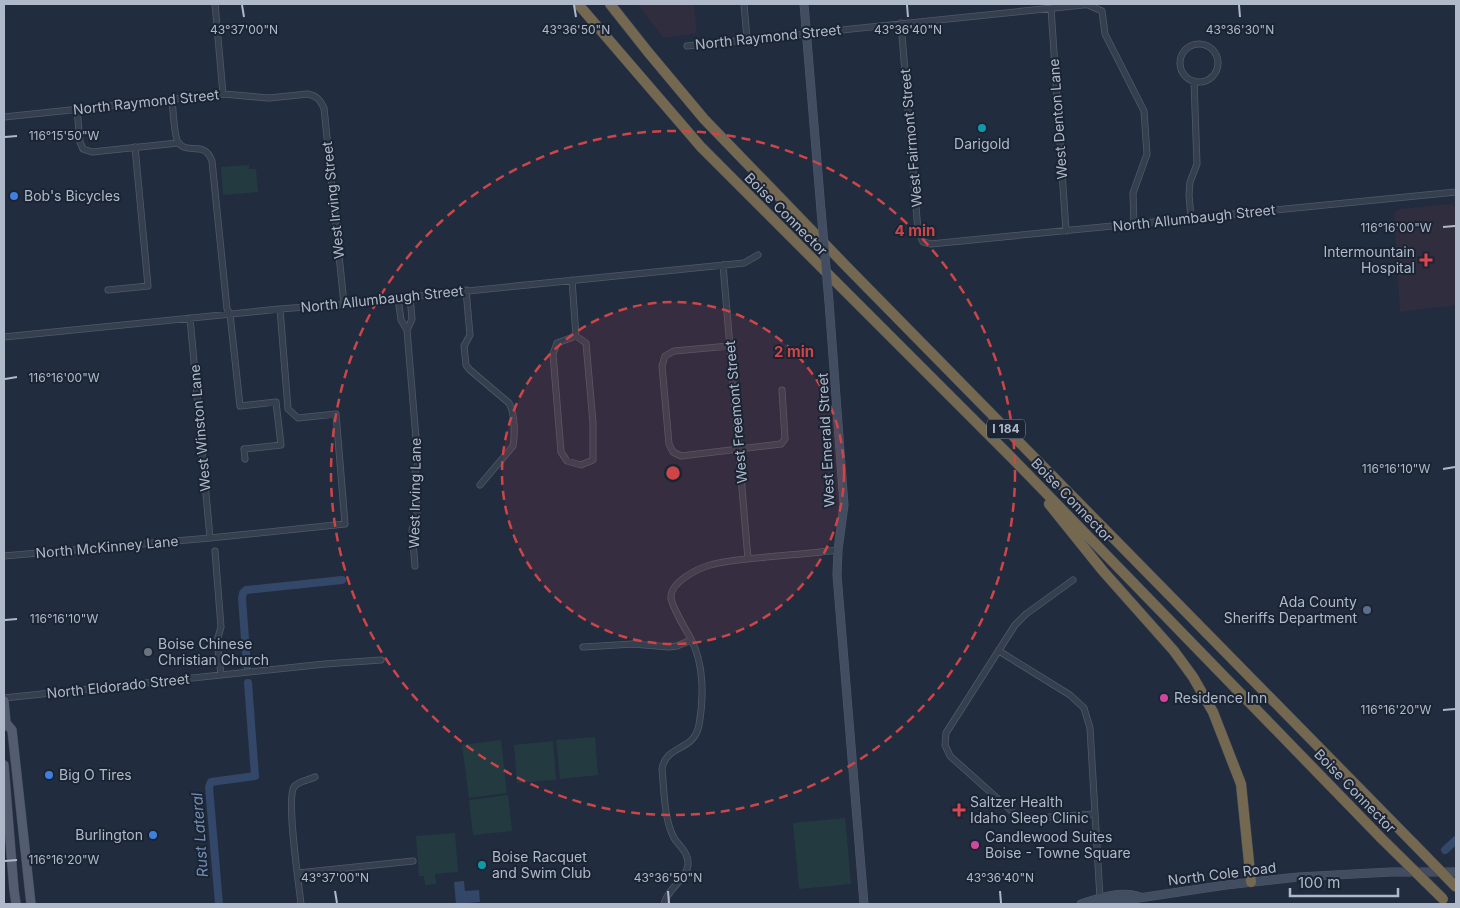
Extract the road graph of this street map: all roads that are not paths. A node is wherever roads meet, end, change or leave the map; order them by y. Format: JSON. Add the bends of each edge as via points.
{"nodes":[{"id":1,"x":215,"y":4,"type":"edge"},
{"id":2,"x":578,"y":4,"type":"edge"},
{"id":3,"x":610,"y":4,"type":"edge"},
{"id":4,"x":744,"y":4,"type":"edge"},
{"id":5,"x":804,"y":4,"type":"edge"},
{"id":6,"x":1016,"y":4,"type":"edge"},
{"id":7,"x":1087,"y":4,"type":"edge"},
{"id":8,"x":1092,"y":4,"type":"edge"},
{"id":9,"x":1051,"y":8,"type":"junction"},
{"id":10,"x":1016,"y":11,"type":"junction"},
{"id":11,"x":901,"y":23,"type":"junction"},
{"id":12,"x":806,"y":33,"type":"junction"},
{"id":13,"x":747,"y":39,"type":"junction"},
{"id":14,"x":687,"y":46,"type":"dead end"},
{"id":15,"x":1194,"y":81,"type":"junction"},
{"id":16,"x":223,"y":94,"type":"junction"},
{"id":17,"x":318,"y":98,"type":"joint"},
{"id":18,"x":172,"y":99,"type":"junction"},
{"id":19,"x":77,"y":109,"type":"junction"},
{"id":20,"x":4,"y":117,"type":"edge"},
{"id":21,"x":178,"y":143,"type":"junction"},
{"id":22,"x":135,"y":147,"type":"junction"},
{"id":23,"x":1456,"y":192,"type":"edge"},
{"id":24,"x":1191,"y":218,"type":"junction"},
{"id":25,"x":1134,"y":224,"type":"junction"},
{"id":26,"x":1066,"y":231,"type":"junction"},
{"id":27,"x":931,"y":244,"type":"joint"},
{"id":28,"x":758,"y":255,"type":"dead end"},
{"id":29,"x":723,"y":265,"type":"junction"},
{"id":30,"x":572,"y":280,"type":"junction"},
{"id":31,"x":108,"y":290,"type":"dead end"},
{"id":32,"x":466,"y":290,"type":"junction"},
{"id":33,"x":410,"y":296,"type":"junction"},
{"id":34,"x":398,"y":298,"type":"junction"},
{"id":35,"x":344,"y":304,"type":"junction"},
{"id":36,"x":280,"y":309,"type":"junction"},
{"id":37,"x":230,"y":314,"type":"junction"},
{"id":38,"x":190,"y":318,"type":"junction"},
{"id":39,"x":407,"y":330,"type":"junction"},
{"id":40,"x":576,"y":336,"type":"junction"},
{"id":41,"x":4,"y":337,"type":"edge"},
{"id":42,"x":730,"y":346,"type":"junction"},
{"id":43,"x":782,"y":390,"type":"dead end"},
{"id":44,"x":739,"y":449,"type":"junction"},
{"id":45,"x":1011,"y":457,"type":"junction"},
{"id":46,"x":245,"y":459,"type":"dead end"},
{"id":47,"x":480,"y":485,"type":"dead end"},
{"id":48,"x":210,"y":538,"type":"junction"},
{"id":49,"x":838,"y":550,"type":"junction"},
{"id":50,"x":215,"y":551,"type":"dead end"},
{"id":51,"x":4,"y":556,"type":"edge"},
{"id":52,"x":748,"y":559,"type":"junction"},
{"id":53,"x":415,"y":566,"type":"dead end"},
{"id":54,"x":1073,"y":580,"type":"dead end"},
{"id":55,"x":691,"y":640,"type":"junction"},
{"id":56,"x":583,"y":647,"type":"dead end"},
{"id":57,"x":999,"y":651,"type":"junction"},
{"id":58,"x":381,"y":660,"type":"dead end"},
{"id":59,"x":221,"y":675,"type":"junction"},
{"id":60,"x":4,"y":700,"type":"edge"},
{"id":61,"x":5,"y":724,"type":"edge"},
{"id":62,"x":4,"y":765,"type":"edge"},
{"id":63,"x":315,"y":777,"type":"dead end"},
{"id":64,"x":1095,"y":814,"type":"junction"},
{"id":65,"x":413,"y":861,"type":"dead end"},
{"id":66,"x":1456,"y":872,"type":"edge"},
{"id":67,"x":298,"y":873,"type":"junction"},
{"id":68,"x":1251,"y":882,"type":"junction"},
{"id":69,"x":1456,"y":887,"type":"edge"},
{"id":70,"x":1140,"y":897,"type":"junction"},
{"id":71,"x":1098,"y":901,"type":"edge"},
{"id":72,"x":1445,"y":902,"type":"edge"},
{"id":73,"x":16,"y":904,"type":"edge"},
{"id":74,"x":31,"y":904,"type":"edge"},
{"id":75,"x":301,"y":904,"type":"edge"},
{"id":76,"x":664,"y":904,"type":"edge"},
{"id":77,"x":864,"y":904,"type":"edge"},
{"id":78,"x":1081,"y":904,"type":"edge"},
{"id":79,"x":1132,"y":904,"type":"edge"}],
"edges":[{"from":1,"to":16,"type":"street"},
{"from":2,"to":45,"type":"highway","name":"Boise Connector","number":"I 184","via":[[701,147]]},
{"from":3,"to":69,"type":"highway","name":"Boise Connector","number":"I 184","bridge":true,"via":[[711,126]]},
{"from":4,"to":13,"type":"street"},
{"from":5,"to":12,"type":"main road","name":"West Emerald Street"},
{"from":6,"to":10,"type":"street"},
{"from":7,"to":8,"type":"street","name":"North Raymond Street"},
{"from":7,"to":9,"type":"street","name":"North Raymond Street"},
{"from":7,"to":25,"type":"street","via":[[1102,10],[1105,34],[1144,111],[1147,154],[1133,193]]},
{"from":9,"to":10,"type":"street","name":"North Raymond Street"},
{"from":9,"to":26,"type":"street","name":"West Denton Lane"},
{"from":10,"to":11,"type":"street","name":"North Raymond Street"},
{"from":11,"to":12,"type":"street","name":"North Raymond Street"},
{"from":11,"to":27,"type":"street","name":"West Fairmont Street","via":[[918,231],[923,242]]},
{"from":12,"to":13,"type":"street","name":"North Raymond Street"},
{"from":12,"to":49,"type":"main road","name":"West Emerald Street","bridge":true,"via":[[844,505]]},
{"from":13,"to":14,"type":"street","name":"North Raymond Street"},
{"from":15,"to":15,"type":"street","via":[[1206,80],[1217,67],[1216,55],[1201,44],[1184,51],[1180,62],[1183,74]]},
{"from":15,"to":24,"type":"street","via":[[1197,164],[1190,182]]},
{"from":16,"to":17,"type":"street","name":"North Raymond Street","via":[[270,98],[308,94]]},
{"from":16,"to":18,"type":"street","name":"North Raymond Street"},
{"from":17,"to":35,"type":"street","name":"West Irving Street","via":[[324,108]]},
{"from":18,"to":19,"type":"street","name":"North Raymond Street"},
{"from":18,"to":21,"type":"street"},
{"from":19,"to":20,"type":"street","name":"North Raymond Street"},
{"from":19,"to":22,"type":"street","via":[[83,148],[92,152]]},
{"from":21,"to":22,"type":"street"},
{"from":21,"to":37,"type":"street","via":[[185,148],[202,149],[212,161]]},
{"from":22,"to":31,"type":"street","via":[[148,286]]},
{"from":23,"to":24,"type":"street","name":"North Allumbaugh Street"},
{"from":24,"to":25,"type":"street","name":"North Allumbaugh Street"},
{"from":25,"to":26,"type":"street","name":"North Allumbaugh Street"},
{"from":26,"to":27,"type":"street","name":"North Allumbaugh Street"},
{"from":28,"to":29,"type":"street","name":"North Allumbaugh Street","via":[[744,263]]},
{"from":29,"to":30,"type":"street","name":"North Allumbaugh Street"},
{"from":29,"to":42,"type":"street","name":"West Freemont Street"},
{"from":30,"to":32,"type":"street","name":"North Allumbaugh Street"},
{"from":30,"to":40,"type":"street"},
{"from":32,"to":33,"type":"street","name":"North Allumbaugh Street"},
{"from":32,"to":47,"type":"street","via":[[470,335],[464,346],[466,364],[512,408],[513,446]]},
{"from":33,"to":34,"type":"street","name":"North Allumbaugh Street"},
{"from":33,"to":39,"type":"street","name":"West Irving Lane","via":[[412,319]]},
{"from":34,"to":35,"type":"street","name":"North Allumbaugh Street"},
{"from":34,"to":39,"type":"street","name":"West Irving Lane","via":[[401,320]]},
{"from":35,"to":36,"type":"street","name":"North Allumbaugh Street"},
{"from":36,"to":37,"type":"street","name":"North Allumbaugh Street"},
{"from":36,"to":48,"type":"street","name":"North McKinney Lane","via":[[288,409],[298,418],[336,414],[345,524]]},
{"from":37,"to":38,"type":"street","name":"North Allumbaugh Street"},
{"from":37,"to":46,"type":"street","via":[[240,406],[276,402],[281,445],[244,449]]},
{"from":38,"to":41,"type":"street","name":"North Allumbaugh Street"},
{"from":38,"to":48,"type":"street","name":"West Winston Lane"},
{"from":39,"to":53,"type":"street","name":"West Irving Lane","via":[[418,462],[415,473],[417,514],[412,530]]},
{"from":40,"to":40,"type":"street","via":[[586,343],[593,423],[593,460],[580,465],[567,461],[561,452],[553,354],[556,343]]},
{"from":42,"to":44,"type":"street","name":"West Freemont Street"},
{"from":42,"to":44,"type":"street","via":[[674,352],[665,356],[662,366],[669,444],[673,452],[681,456]]},
{"from":43,"to":44,"type":"street","via":[[785,439],[781,444]]},
{"from":44,"to":52,"type":"street","name":"West Freemont Street"},
{"from":45,"to":68,"type":"highway","via":[[1194,677],[1213,712],[1241,784]]},
{"from":45,"to":72,"type":"highway","name":"Boise Connector","number":"I 184","bridge":true},
{"from":48,"to":51,"type":"street","name":"North McKinney Lane"},
{"from":49,"to":52,"type":"street"},
{"from":49,"to":77,"type":"main road","name":"West Emerald Street","via":[[838,593]]},
{"from":50,"to":59,"type":"street"},
{"from":52,"to":55,"type":"street","via":[[696,571],[676,585],[672,602]]},
{"from":54,"to":57,"type":"street","via":[[1026,614]]},
{"from":55,"to":56,"type":"street","via":[[669,647],[633,644]]},
{"from":55,"to":76,"type":"street","via":[[702,682],[699,725],[696,737],[666,756],[662,769],[670,828],[688,863],[682,879],[670,891]]},
{"from":57,"to":64,"type":"street","via":[[1070,695],[1084,708],[1090,728]]},
{"from":57,"to":64,"type":"street","via":[[946,733],[945,745],[950,756],[1017,816]]},
{"from":58,"to":59,"type":"street","name":"North Eldorado Street"},
{"from":59,"to":60,"type":"street","name":"North Eldorado Street"},
{"from":60,"to":61,"type":"main road"},
{"from":61,"to":74,"type":"main road","via":[[12,730]]},
{"from":62,"to":73,"type":"main road"},
{"from":63,"to":67,"type":"street","via":[[294,786],[291,796]]},
{"from":64,"to":71,"type":"street"},
{"from":65,"to":67,"type":"street"},
{"from":66,"to":68,"type":"main road","name":"North Cole Road","via":[[1359,873]]},
{"from":67,"to":75,"type":"street"},
{"from":68,"to":70,"type":"main road","name":"North Cole Road"},
{"from":70,"to":71,"type":"main road","name":"North Cole Road","via":[[1131,893]]},
{"from":70,"to":79,"type":"main road"},
{"from":71,"to":78,"type":"main road","name":"North Cole Road"}]}
